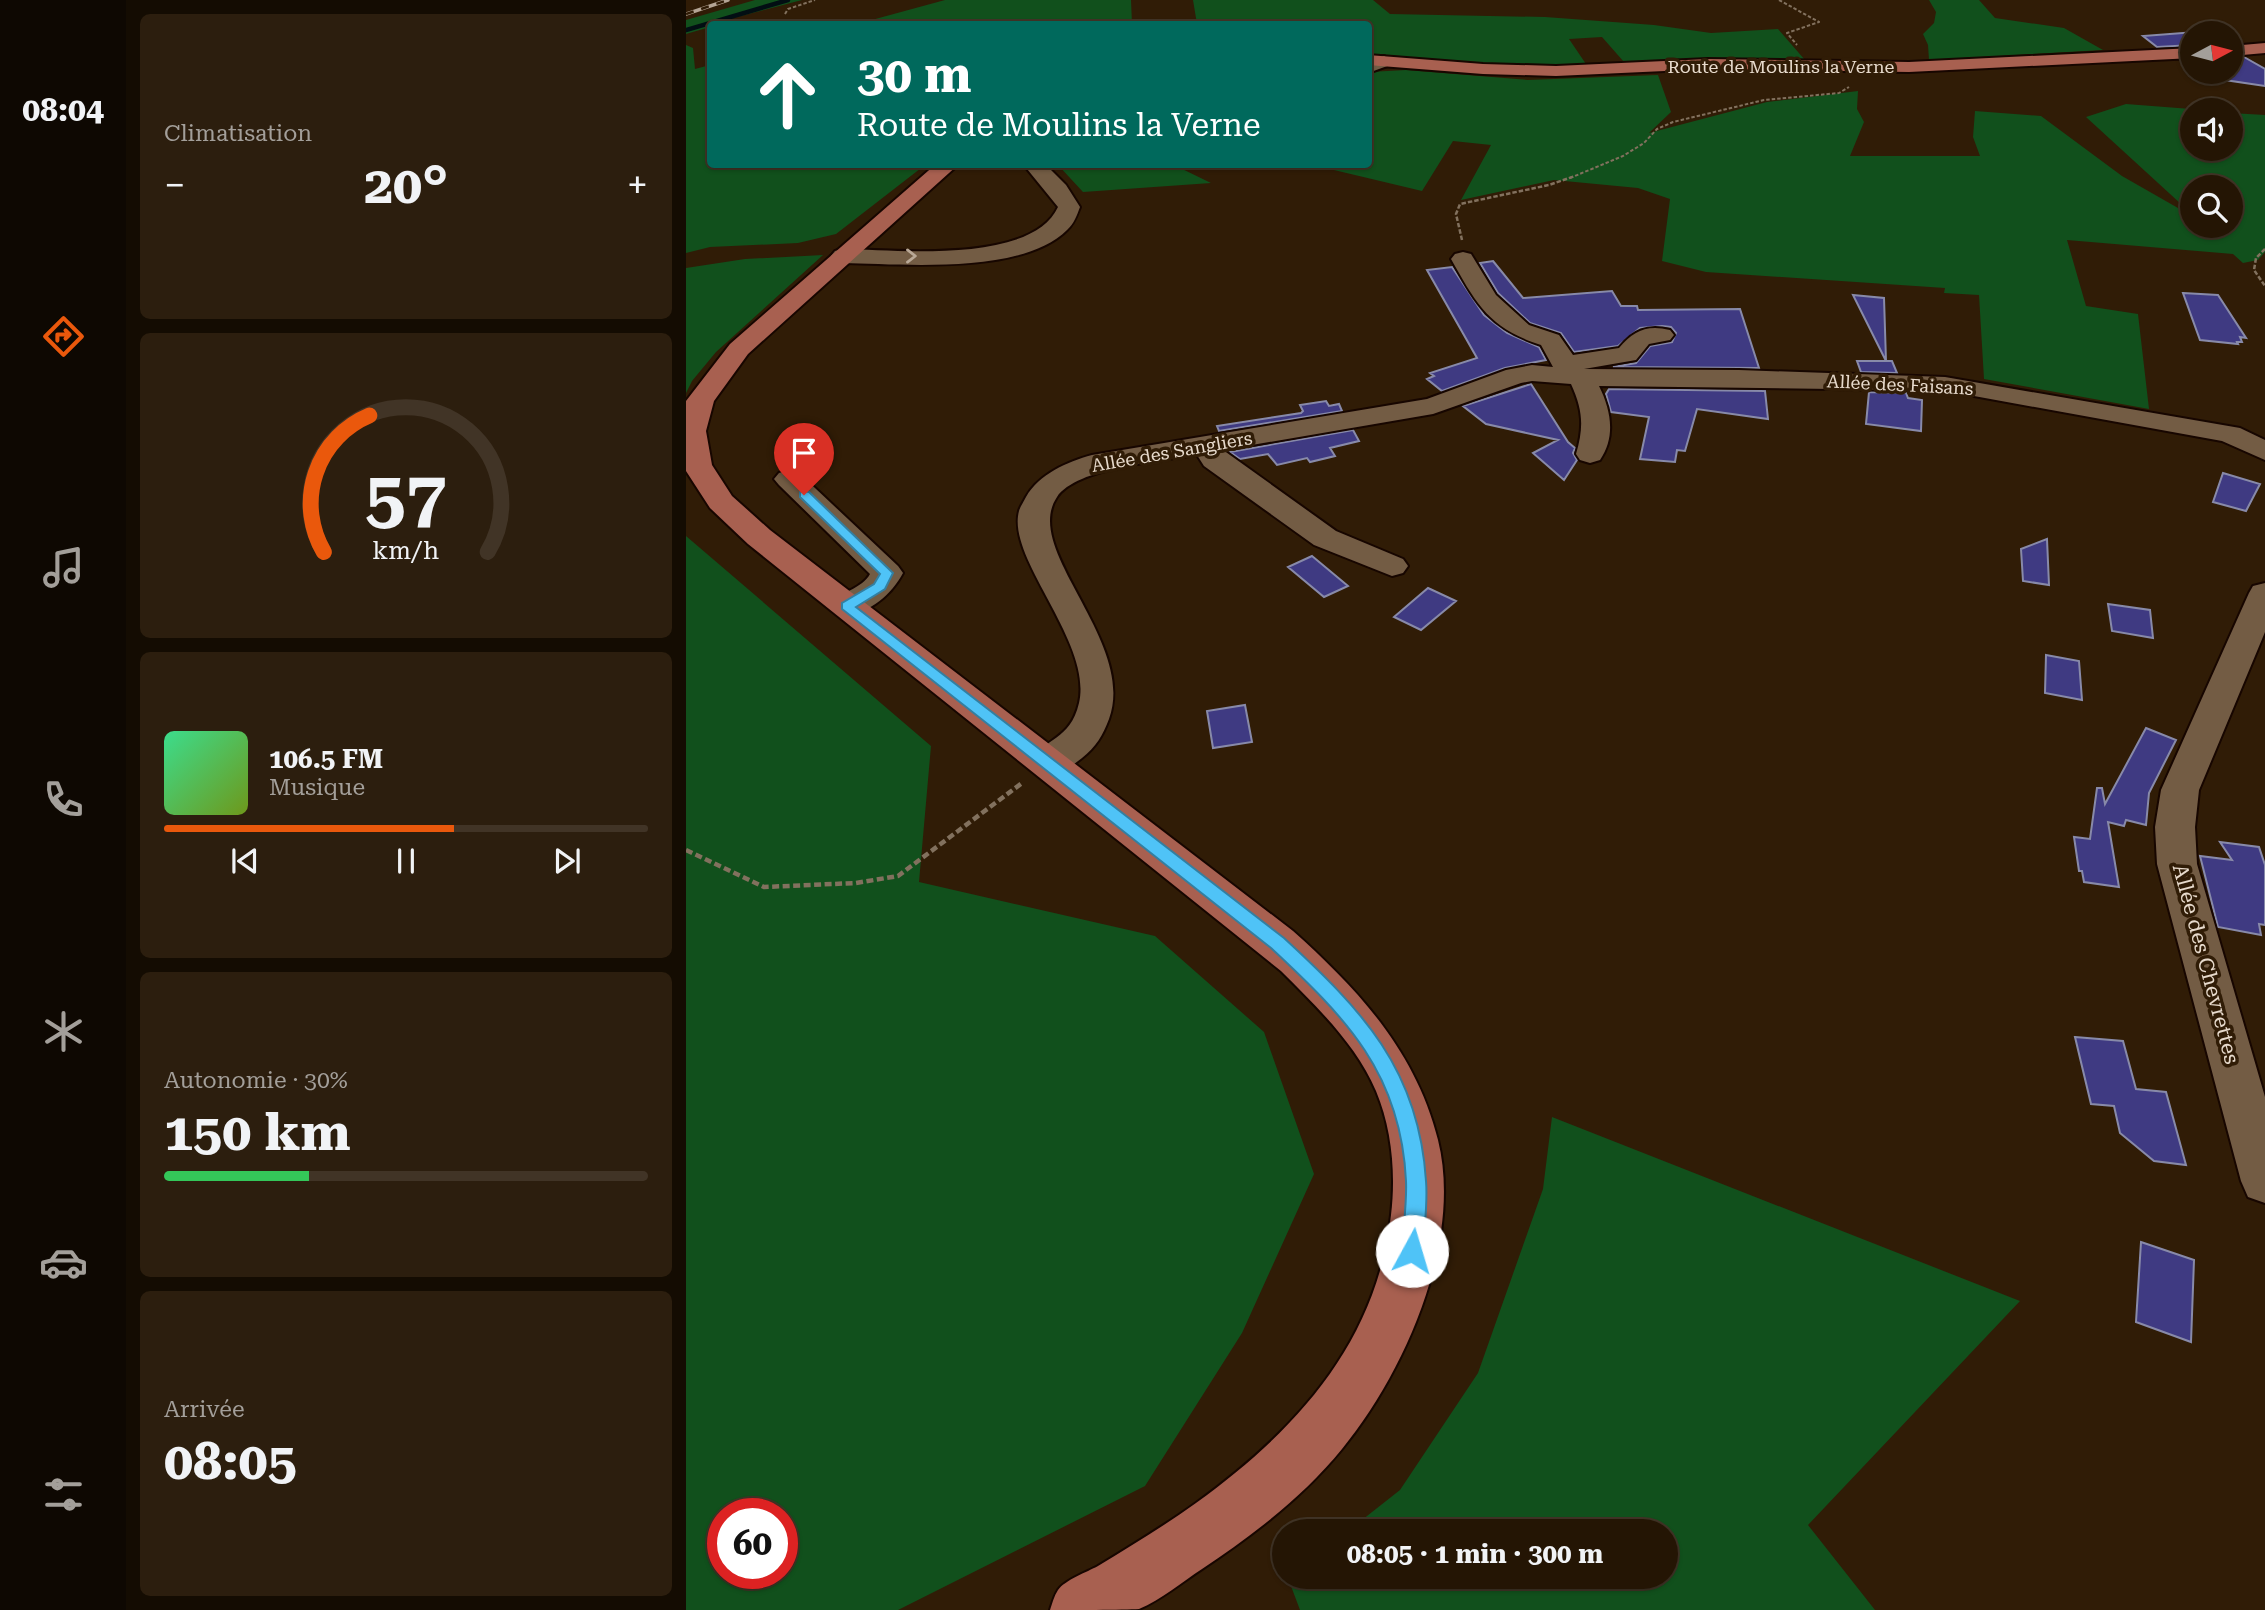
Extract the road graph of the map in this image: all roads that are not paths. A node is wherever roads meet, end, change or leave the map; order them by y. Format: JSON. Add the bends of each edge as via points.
{"nodes":[{"id":1,"x":2265,"y":48,"type":"edge"},
{"id":2,"x":2244,"y":50,"type":"edge"},
{"id":3,"x":2180,"y":54,"type":"edge"},
{"id":4,"x":1374,"y":63,"type":"edge"},
{"id":5,"x":943,"y":168,"type":"edge"},
{"id":6,"x":1037,"y":168,"type":"edge"},
{"id":7,"x":843,"y":256,"type":"junction"},
{"id":8,"x":1463,"y":260,"type":"road end"},
{"id":9,"x":1661,"y":335,"type":"dead end"},
{"id":10,"x":1571,"y":371,"type":"junction"},
{"id":11,"x":1608,"y":379,"type":"joint"},
{"id":12,"x":2265,"y":429,"type":"edge"},
{"id":13,"x":2230,"y":434,"type":"junction"},
{"id":14,"x":1206,"y":446,"type":"junction"},
{"id":15,"x":2265,"y":451,"type":"edge"},
{"id":16,"x":1590,"y":454,"type":"dead end"},
{"id":17,"x":789,"y":479,"type":"dead end"},
{"id":18,"x":1392,"y":566,"type":"dead end"},
{"id":19,"x":2265,"y":593,"type":"edge"},
{"id":20,"x":847,"y":606,"type":"junction"},
{"id":21,"x":1048,"y":763,"type":"junction"},
{"id":22,"x":2265,"y":1181,"type":"edge"},
{"id":23,"x":1080,"y":1610,"type":"edge"}],
"edges":[{"from":1,"to":2,"type":"main road"},
{"from":3,"to":4,"type":"main road","name":"Route de Moulins la Verne","via":[[1853,68],[1708,64],[1516,71]]},
{"from":5,"to":7,"type":"main road"},
{"from":7,"to":6,"type":"street","one_way":true,"via":[[982,255],[1010,251],[1040,239],[1062,224],[1069,206]]},
{"from":7,"to":20,"type":"main road","via":[[739,349],[706,390],[692,431],[697,466],[721,502]]},
{"from":8,"to":10,"type":"street","via":[[1486,299],[1520,330],[1550,340]]},
{"from":9,"to":10,"type":"street","via":[[1641,337],[1627,354]]},
{"from":10,"to":11,"type":"street","name":"Allée des Sangliers"},
{"from":10,"to":14,"type":"street","name":"Allée des Sangliers","via":[[1515,376],[1433,406]]},
{"from":10,"to":16,"type":"street","via":[[1595,407],[1599,425]]},
{"from":11,"to":13,"type":"street","name":"Allée des Faisans","via":[[1945,385]]},
{"from":12,"to":13,"type":"street"},
{"from":13,"to":15,"type":"street"},
{"from":14,"to":18,"type":"street","via":[[1214,460],[1325,538]]},
{"from":14,"to":21,"type":"street","name":"Allée des Sangliers","via":[[1092,464],[1044,490],[1036,506],[1034,528],[1041,557],[1082,629],[1095,666],[1098,694],[1084,735]]},
{"from":17,"to":20,"type":"street","via":[[887,573],[880,586]]},
{"from":19,"to":22,"type":"street","name":"Allée des Chevrettes","via":[[2180,790],[2175,827],[2177,864]]},
{"from":20,"to":21,"type":"main road"},
{"from":21,"to":23,"type":"main road","via":[[1304,966],[1356,1021],[1391,1075],[1408,1116],[1416,1177],[1416,1223],[1404,1282],[1373,1357],[1353,1389],[1312,1440],[1247,1502],[1209,1531]]}]}
